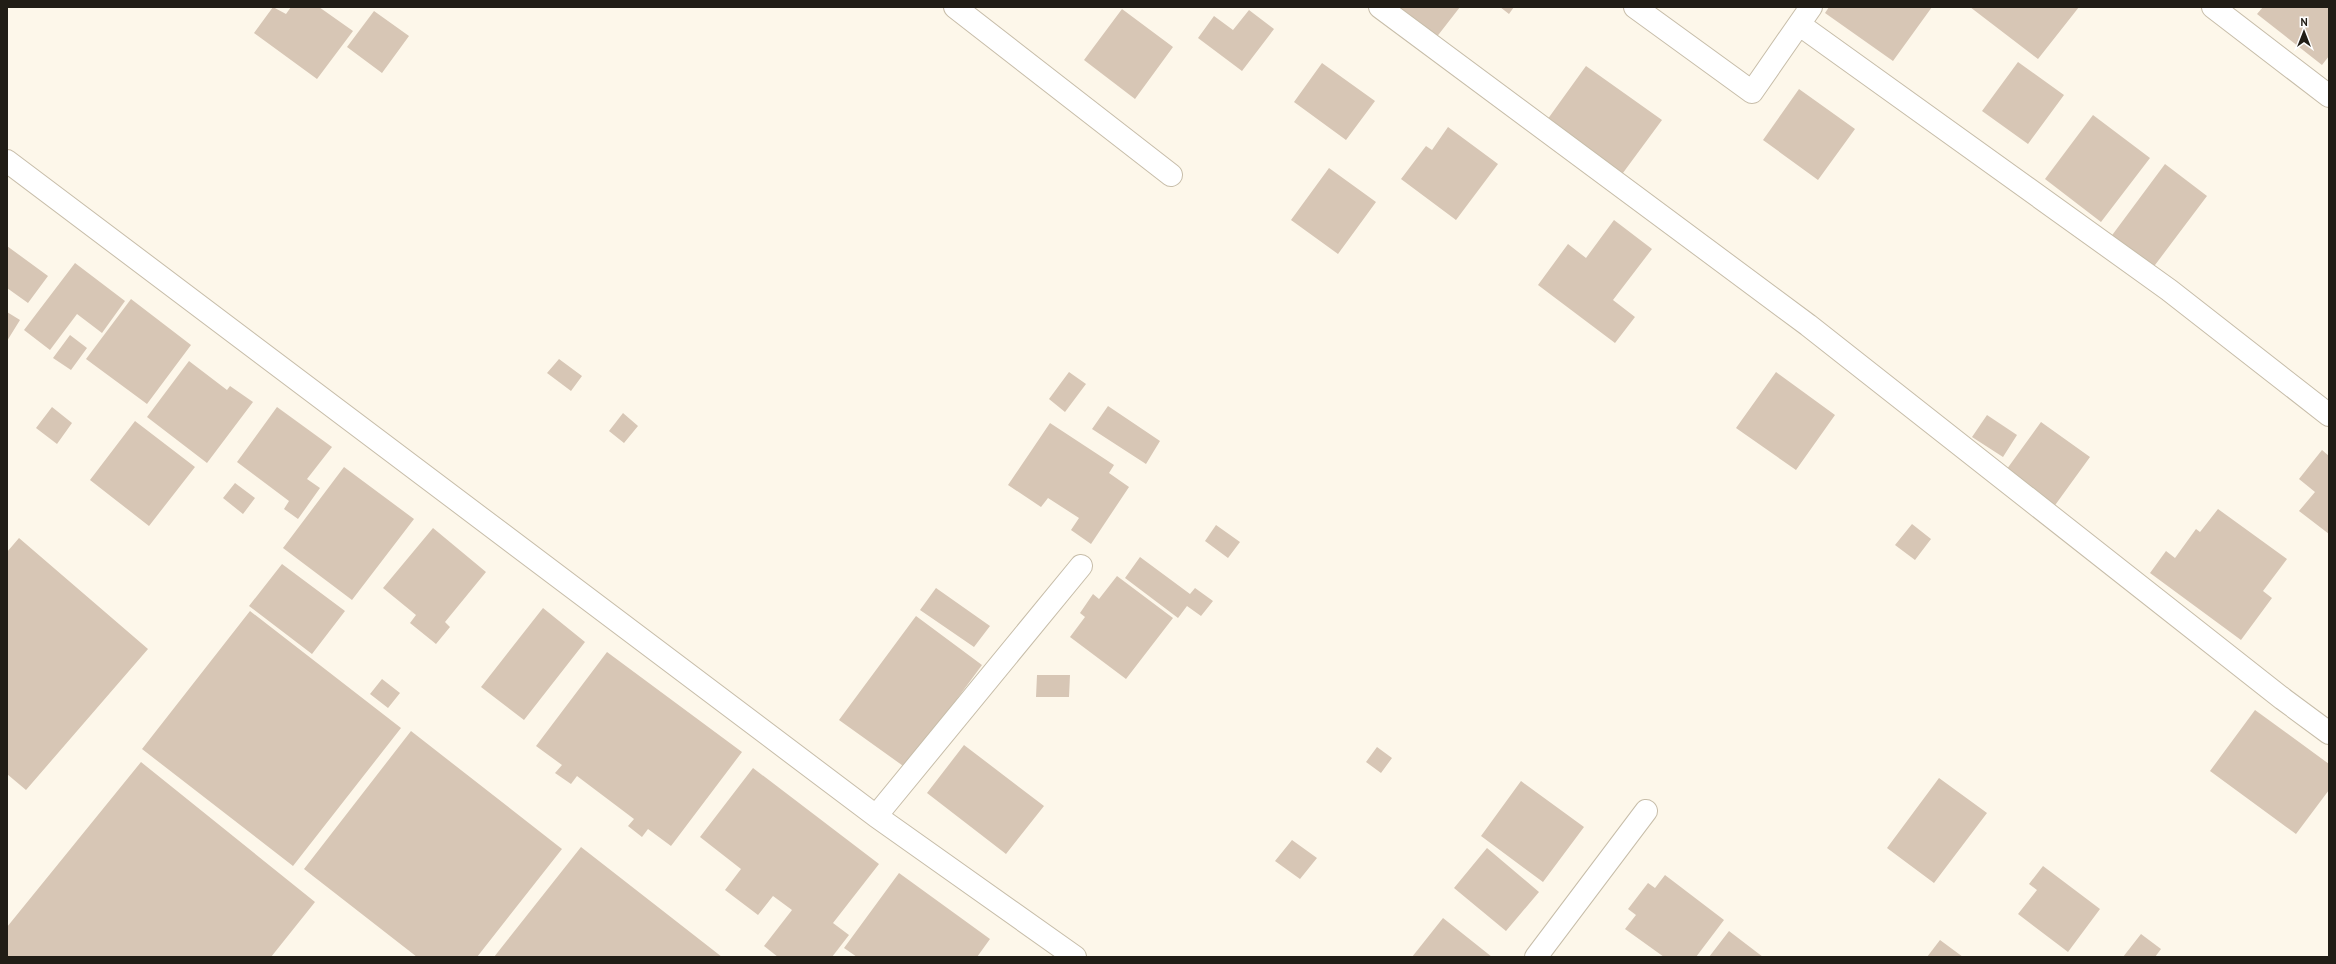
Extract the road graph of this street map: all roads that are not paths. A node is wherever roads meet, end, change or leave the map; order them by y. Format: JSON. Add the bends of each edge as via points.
{"nodes":[{"id":1,"x":955,"y":7,"type":"edge"},
{"id":2,"x":1380,"y":7,"type":"edge"},
{"id":3,"x":1635,"y":7,"type":"edge"},
{"id":4,"x":2213,"y":7,"type":"edge"},
{"id":5,"x":1806,"y":16,"type":"edge"},
{"id":6,"x":2329,"y":96,"type":"edge"},
{"id":7,"x":7,"y":161,"type":"edge"},
{"id":8,"x":1172,"y":175,"type":"dead end"},
{"id":9,"x":2329,"y":415,"type":"edge"},
{"id":10,"x":1081,"y":566,"type":"dead end"},
{"id":11,"x":2329,"y":732,"type":"edge"},
{"id":12,"x":1646,"y":811,"type":"dead end"},
{"id":13,"x":876,"y":816,"type":"junction"},
{"id":14,"x":1075,"y":957,"type":"edge"},
{"id":15,"x":1536,"y":957,"type":"edge"}],
"edges":[{"from":1,"to":8,"type":"street"},
{"from":2,"to":11,"type":"street","via":[[1808,325],[2277,694]]},
{"from":3,"to":5,"type":"street","via":[[1752,92]]},
{"from":4,"to":6,"type":"street"},
{"from":5,"to":9,"type":"street","via":[[2169,290]]},
{"from":7,"to":13,"type":"street"},
{"from":10,"to":13,"type":"street"},
{"from":12,"to":15,"type":"street"},
{"from":13,"to":14,"type":"street"}]}
